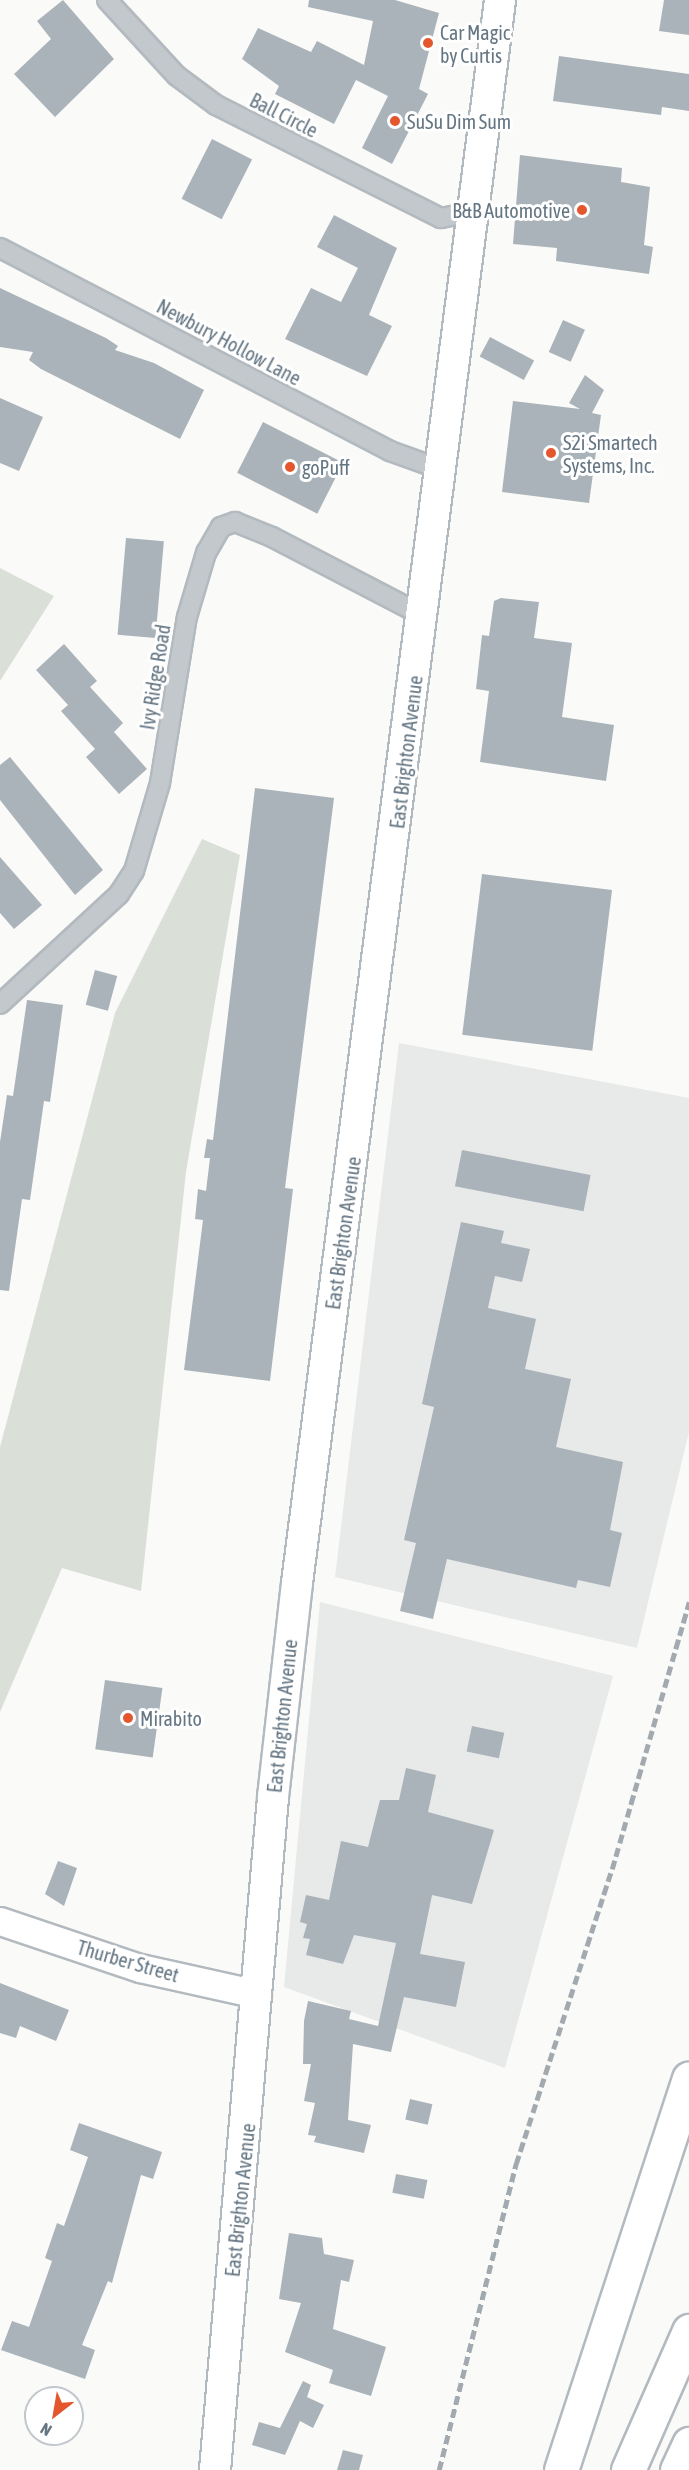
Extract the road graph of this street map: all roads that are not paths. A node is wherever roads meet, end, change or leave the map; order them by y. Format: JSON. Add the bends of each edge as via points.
{"nodes":[{"id":1,"x":107,"y":0,"type":"edge"},
{"id":2,"x":500,"y":0,"type":"edge"},
{"id":3,"x":472,"y":212,"type":"junction"},
{"id":4,"x":0,"y":248,"type":"edge"},
{"id":5,"x":440,"y":469,"type":"junction"},
{"id":6,"x":422,"y":615,"type":"junction"},
{"id":7,"x":0,"y":1004,"type":"edge"},
{"id":8,"x":0,"y":1921,"type":"edge"},
{"id":9,"x":257,"y":1994,"type":"junction"},
{"id":10,"x":689,"y":2078,"type":"edge"},
{"id":11,"x":689,"y":2331,"type":"edge"},
{"id":12,"x":689,"y":2444,"type":"edge"},
{"id":13,"x":215,"y":2470,"type":"edge"},
{"id":14,"x":561,"y":2470,"type":"edge"},
{"id":15,"x":628,"y":2470,"type":"edge"},
{"id":16,"x":677,"y":2470,"type":"edge"}],
"edges":[{"from":1,"to":3,"type":"street","name":"Ball Circle","via":[[177,76],[216,105],[433,215]]},
{"from":2,"to":3,"type":"main road","name":"East Brighton Avenue"},
{"from":3,"to":5,"type":"main road","name":"East Brighton Avenue"},
{"from":4,"to":5,"type":"street","name":"Newbury Hollow Lane","via":[[390,451]]},
{"from":5,"to":6,"type":"main road","name":"East Brighton Avenue"},
{"from":6,"to":7,"type":"street","name":"Ivy Ridge Road","via":[[272,537],[235,522],[221,527],[206,553],[188,617],[160,783],[134,871],[119,894]]},
{"from":6,"to":9,"type":"main road","name":"East Brighton Avenue","via":[[308,1486]]},
{"from":8,"to":9,"type":"street","name":"Thurber Street","via":[[140,1968]]},
{"from":9,"to":13,"type":"main road","name":"East Brighton Avenue"},
{"from":10,"to":14,"type":"highway"},
{"from":11,"to":15,"type":"highway"},
{"from":12,"to":16,"type":"highway"}]}
